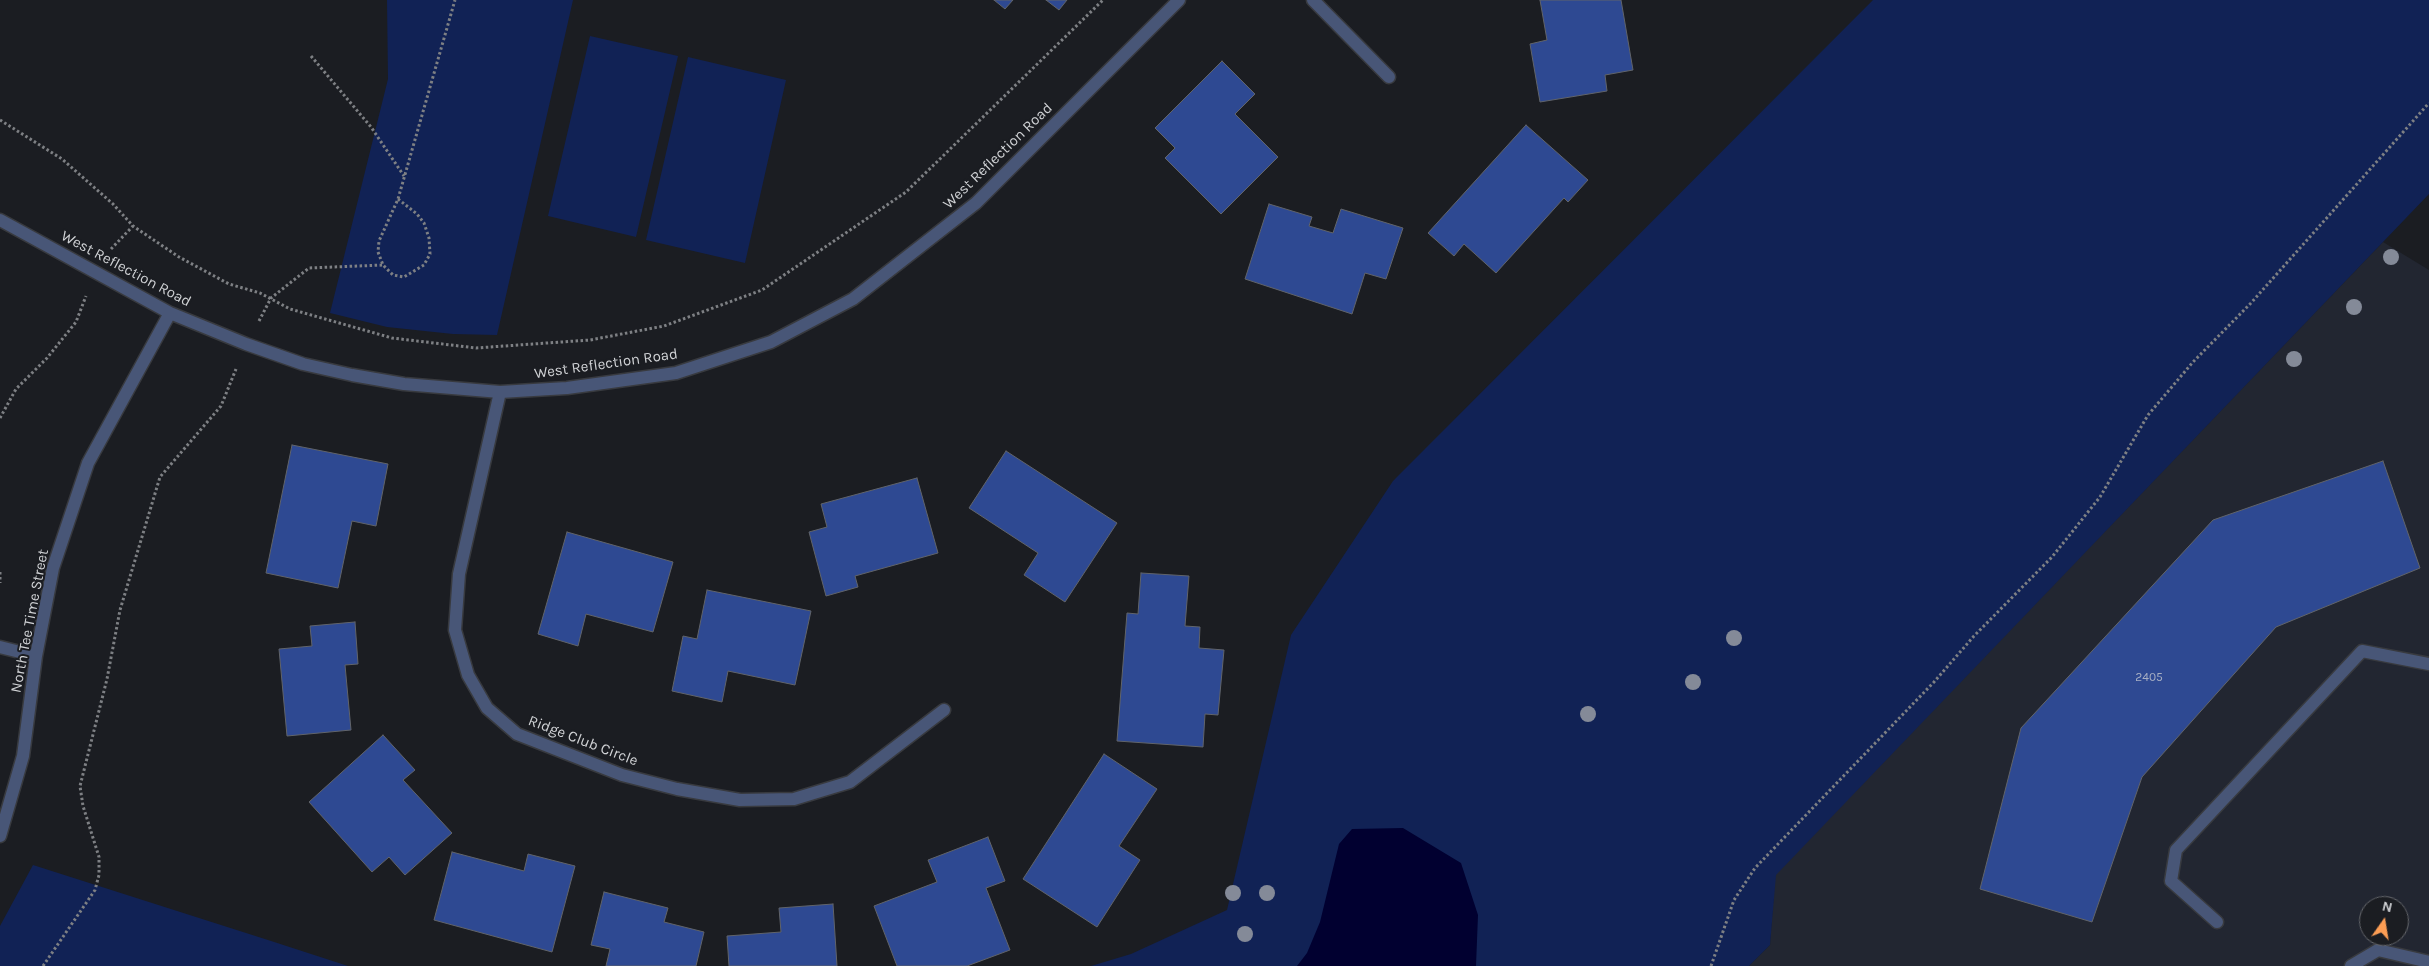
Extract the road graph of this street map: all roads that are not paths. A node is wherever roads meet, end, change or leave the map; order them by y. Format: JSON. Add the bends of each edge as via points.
{"nodes":[{"id":1,"x":1179,"y":0,"type":"edge"},
{"id":2,"x":1313,"y":0,"type":"edge"},
{"id":3,"x":1389,"y":77,"type":"dead end"},
{"id":4,"x":0,"y":220,"type":"edge"},
{"id":5,"x":170,"y":313,"type":"junction"},
{"id":6,"x":500,"y":392,"type":"junction"},
{"id":7,"x":0,"y":647,"type":"edge"},
{"id":8,"x":36,"y":656,"type":"junction"},
{"id":9,"x":2429,"y":664,"type":"edge"},
{"id":10,"x":944,"y":710,"type":"dead end"},
{"id":11,"x":0,"y":836,"type":"edge"},
{"id":12,"x":2217,"y":922,"type":"dead end"},
{"id":13,"x":2429,"y":962,"type":"edge"},
{"id":14,"x":2351,"y":966,"type":"edge"}],
"edges":[{"from":1,"to":6,"type":"street","name":"West Reflection Road","via":[[976,203],[854,299],[771,342],[676,373],[567,388]]},
{"from":2,"to":3,"type":"street"},
{"from":4,"to":5,"type":"street","name":"West Reflection Road"},
{"from":5,"to":6,"type":"street","name":"West Reflection Road","via":[[303,364],[404,384]]},
{"from":5,"to":8,"type":"street","name":"North Tee Time Street","via":[[88,463],[53,568]]},
{"from":6,"to":10,"type":"street","name":"Ridge Club Circle","via":[[459,574],[455,630],[468,674],[488,708],[517,734],[622,776],[677,790],[740,800],[794,799],[850,782]]},
{"from":7,"to":8,"type":"street"},
{"from":8,"to":11,"type":"street","name":"North Tee Time Street","via":[[23,756]]},
{"from":9,"to":12,"type":"street","via":[[2362,651],[2176,850],[2171,881]]},
{"from":13,"to":14,"type":"street","via":[[2378,950]]}]}
